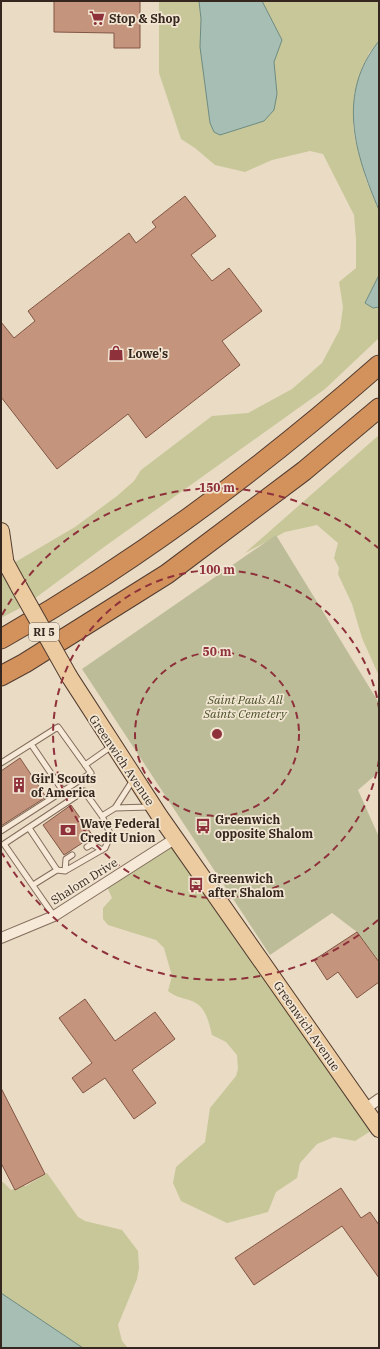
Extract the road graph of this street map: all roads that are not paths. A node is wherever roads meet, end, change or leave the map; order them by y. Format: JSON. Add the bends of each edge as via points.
{"nodes":[{"id":1,"x":379,"y":365,"type":"edge"},
{"id":2,"x":379,"y":408,"type":"edge"},
{"id":3,"x":1,"y":531,"type":"edge"},
{"id":4,"x":3,"y":557,"type":"edge"},
{"id":5,"x":1,"y":639,"type":"edge"},
{"id":6,"x":1,"y":676,"type":"edge"},
{"id":7,"x":31,"y":744,"type":"junction"},
{"id":8,"x":113,"y":746,"type":"junction"},
{"id":9,"x":1,"y":763,"type":"edge"},
{"id":10,"x":84,"y":765,"type":"junction"},
{"id":11,"x":134,"y":778,"type":"junction"},
{"id":12,"x":63,"y":791,"type":"junction"},
{"id":13,"x":154,"y":807,"type":"junction"},
{"id":14,"x":115,"y":808,"type":"junction"},
{"id":15,"x":102,"y":816,"type":"junction"},
{"id":16,"x":29,"y":828,"type":"junction"},
{"id":17,"x":1,"y":831,"type":"edge"},
{"id":18,"x":176,"y":838,"type":"junction"},
{"id":19,"x":87,"y":847,"type":"dead end"},
{"id":20,"x":102,"y":850,"type":"junction"},
{"id":21,"x":72,"y":855,"type":"dead end"},
{"id":22,"x":57,"y":870,"type":"junction"},
{"id":23,"x":65,"y":871,"type":"junction"},
{"id":24,"x":33,"y":885,"type":"junction"},
{"id":25,"x":54,"y":916,"type":"junction"},
{"id":26,"x":1,"y":938,"type":"edge"},
{"id":27,"x":379,"y":1099,"type":"edge"},
{"id":28,"x":364,"y":1109,"type":"junction"},
{"id":29,"x":379,"y":1129,"type":"edge"}],
"edges":[{"from":1,"to":5,"type":"highway","via":[[302,431],[207,504],[103,576]]},
{"from":2,"to":6,"type":"highway","via":[[304,471],[167,574]]},
{"from":3,"to":4,"type":"main road","name":"Greenwich Avenue","number":"RI 5"},
{"from":4,"to":8,"type":"main road","name":"Greenwich Avenue","number":"RI 5","bridge":true,"via":[[69,676]]},
{"from":7,"to":9,"type":"lane"},
{"from":7,"to":10,"type":"lane","via":[[58,727]]},
{"from":7,"to":12,"type":"lane"},
{"from":8,"to":10,"type":"lane"},
{"from":8,"to":11,"type":"main road","name":"Greenwich Avenue","number":"RI 5"},
{"from":10,"to":12,"type":"lane","via":[[90,773]]},
{"from":11,"to":13,"type":"main road","name":"Greenwich Avenue","number":"RI 5"},
{"from":11,"to":14,"type":"lane"},
{"from":12,"to":17,"type":"lane"},
{"from":13,"to":14,"type":"lane"},
{"from":13,"to":18,"type":"main road","name":"Greenwich Avenue","number":"RI 5"},
{"from":14,"to":15,"type":"lane"},
{"from":15,"to":16,"type":"lane","via":[[84,791]]},
{"from":15,"to":20,"type":"lane","via":[[109,835]]},
{"from":16,"to":22,"type":"lane"},
{"from":16,"to":24,"type":"lane","via":[[4,844]]},
{"from":18,"to":25,"type":"street","name":"Shalom Drive"},
{"from":18,"to":28,"type":"main road","name":"Greenwich Avenue","number":"RI 5"},
{"from":19,"to":20,"type":"lane","via":[[92,844]]},
{"from":20,"to":23,"type":"lane"},
{"from":21,"to":23,"type":"lane","via":[[66,859]]},
{"from":22,"to":23,"type":"lane"},
{"from":22,"to":24,"type":"lane"},
{"from":24,"to":25,"type":"lane"},
{"from":25,"to":26,"type":"street","name":"Shalom Drive"},
{"from":27,"to":28,"type":"street"},
{"from":28,"to":29,"type":"main road","number":"RI 5"}]}
